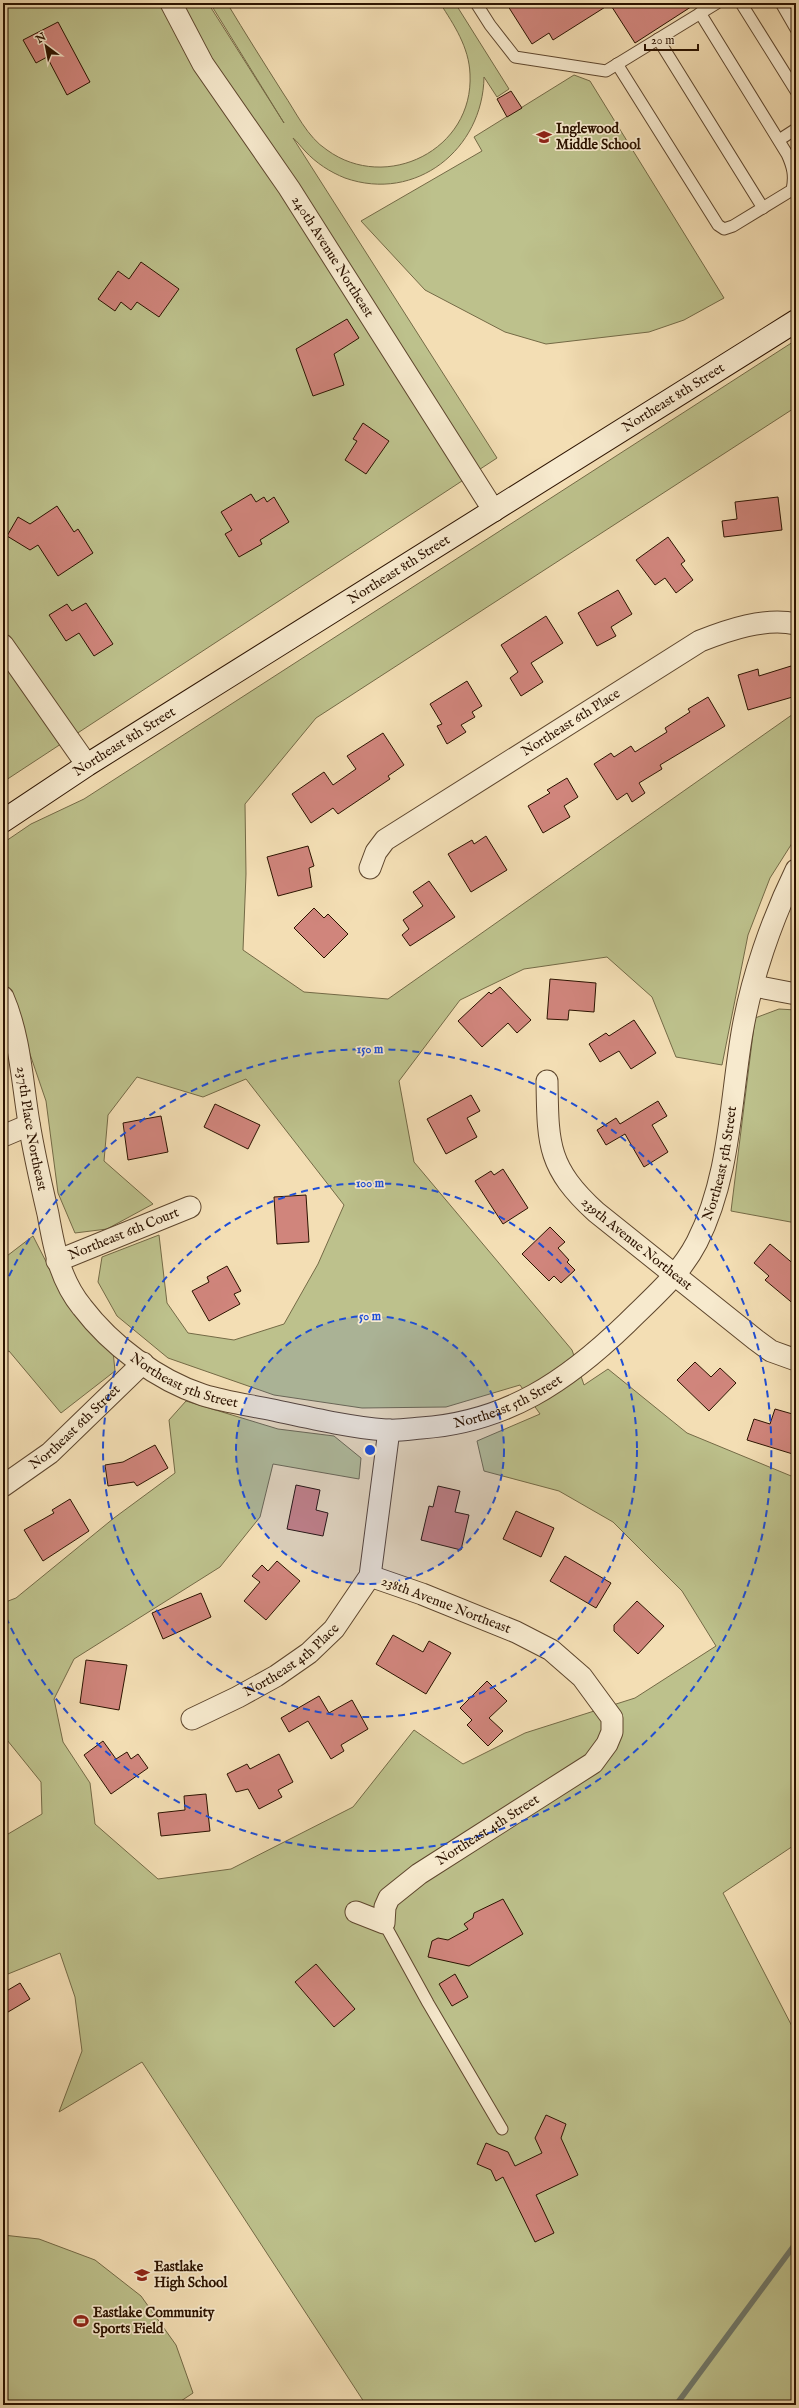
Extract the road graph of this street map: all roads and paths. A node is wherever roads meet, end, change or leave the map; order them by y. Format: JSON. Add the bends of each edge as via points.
{"nodes":[{"id":1,"x":171,"y":3,"type":"edge"},
{"id":2,"x":476,"y":3,"type":"edge"},
{"id":3,"x":717,"y":3,"type":"edge"},
{"id":4,"x":740,"y":3,"type":"edge"},
{"id":5,"x":781,"y":3,"type":"edge"},
{"id":6,"x":700,"y":13,"type":"junction"},
{"id":7,"x":796,"y":29,"type":"edge"},
{"id":8,"x":658,"y":39,"type":"junction"},
{"id":9,"x":617,"y":64,"type":"junction"},
{"id":10,"x":796,"y":91,"type":"edge"},
{"id":11,"x":796,"y":129,"type":"edge"},
{"id":12,"x":779,"y":140,"type":"junction"},
{"id":13,"x":763,"y":208,"type":"junction"},
{"id":14,"x":796,"y":321,"type":"edge"},
{"id":15,"x":494,"y":511,"type":"junction"},
{"id":16,"x":796,"y":624,"type":"edge"},
{"id":17,"x":3,"y":646,"type":"edge"},
{"id":18,"x":87,"y":765,"type":"junction"},
{"id":19,"x":3,"y":821,"type":"edge"},
{"id":20,"x":370,"y":868,"type":"dead end"},
{"id":21,"x":796,"y":870,"type":"edge"},
{"id":22,"x":754,"y":986,"type":"junction"},
{"id":23,"x":796,"y":994,"type":"edge"},
{"id":24,"x":3,"y":997,"type":"edge"},
{"id":25,"x":547,"y":1081,"type":"dead end"},
{"id":26,"x":29,"y":1125,"type":"junction"},
{"id":27,"x":3,"y":1136,"type":"edge"},
{"id":28,"x":190,"y":1207,"type":"dead end"},
{"id":29,"x":57,"y":1261,"type":"junction"},
{"id":30,"x":676,"y":1275,"type":"junction"},
{"id":31,"x":796,"y":1360,"type":"edge"},
{"id":32,"x":143,"y":1363,"type":"junction"},
{"id":33,"x":389,"y":1430,"type":"junction"},
{"id":34,"x":3,"y":1486,"type":"edge"},
{"id":35,"x":370,"y":1576,"type":"junction"},
{"id":36,"x":612,"y":1718,"type":"joint"},
{"id":37,"x":192,"y":1719,"type":"dead end"},
{"id":38,"x":356,"y":1912,"type":"dead end"},
{"id":39,"x":384,"y":1923,"type":"junction"},
{"id":40,"x":502,"y":2130,"type":"dead end"}],
"edges":[{"from":1,"to":15,"type":"street","name":"240th Avenue Northeast","via":[[203,64],[289,188]]},
{"from":2,"to":9,"type":"lane","via":[[490,26],[515,56],[606,71]]},
{"from":3,"to":6,"type":"lane"},
{"from":4,"to":10,"type":"lane"},
{"from":5,"to":7,"type":"lane"},
{"from":6,"to":8,"type":"lane"},
{"from":6,"to":12,"type":"lane"},
{"from":8,"to":9,"type":"lane"},
{"from":8,"to":13,"type":"lane"},
{"from":9,"to":13,"type":"lane","via":[[718,225],[724,229],[733,226]]},
{"from":11,"to":12,"type":"lane"},
{"from":12,"to":13,"type":"lane","via":[[788,154],[795,178],[792,190]]},
{"from":14,"to":15,"type":"street","name":"Northeast 8th Street"},
{"from":15,"to":18,"type":"street","name":"Northeast 8th Street"},
{"from":16,"to":20,"type":"street","name":"Northeast 6th Place","via":[[770,623],[746,627],[700,641],[385,840],[376,852]]},
{"from":17,"to":18,"type":"street"},
{"from":18,"to":19,"type":"street","name":"Northeast 8th Street"},
{"from":21,"to":22,"type":"street","name":"Northeast 5th Street","via":[[768,937]]},
{"from":22,"to":23,"type":"street"},
{"from":22,"to":30,"type":"street","name":"Northeast 5th Street","via":[[742,1030],[726,1153],[718,1187],[708,1219]]},
{"from":24,"to":26,"type":"street","name":"237th Place Northeast","via":[[8,1008],[20,1062]]},
{"from":25,"to":30,"type":"street","name":"239th Avenue Northeast","via":[[548,1130],[553,1155],[563,1177],[578,1196],[596,1212]]},
{"from":26,"to":27,"type":"street"},
{"from":26,"to":29,"type":"street","name":"237th Place Northeast"},
{"from":28,"to":29,"type":"street","name":"Northeast 6th Court"},
{"from":29,"to":32,"type":"street","name":"Northeast 5th Street","via":[[68,1287],[83,1309],[110,1337]]},
{"from":30,"to":31,"type":"street","name":"239th Avenue Northeast","via":[[756,1340],[771,1350]]},
{"from":30,"to":33,"type":"street","name":"Northeast 5th Street","via":[[584,1362],[549,1388],[524,1402],[479,1419],[442,1427]]},
{"from":32,"to":33,"type":"street","name":"Northeast 5th Street","via":[[174,1383],[202,1395],[342,1424]]},
{"from":32,"to":34,"type":"street","name":"Northeast 6th Street","via":[[50,1453]]},
{"from":33,"to":35,"type":"street","name":"238th Avenue Northeast"},
{"from":35,"to":36,"type":"street","name":"238th Avenue Northeast","via":[[516,1632],[551,1650],[582,1677]]},
{"from":35,"to":37,"type":"street","name":"Northeast 4th Place","via":[[334,1629],[309,1653],[244,1694]]},
{"from":36,"to":39,"type":"street","name":"Northeast 4th Street","via":[[612,1732],[607,1744],[593,1763],[419,1874],[389,1898],[385,1907]]},
{"from":38,"to":39,"type":"street"},
{"from":39,"to":40,"type":"lane"}]}
